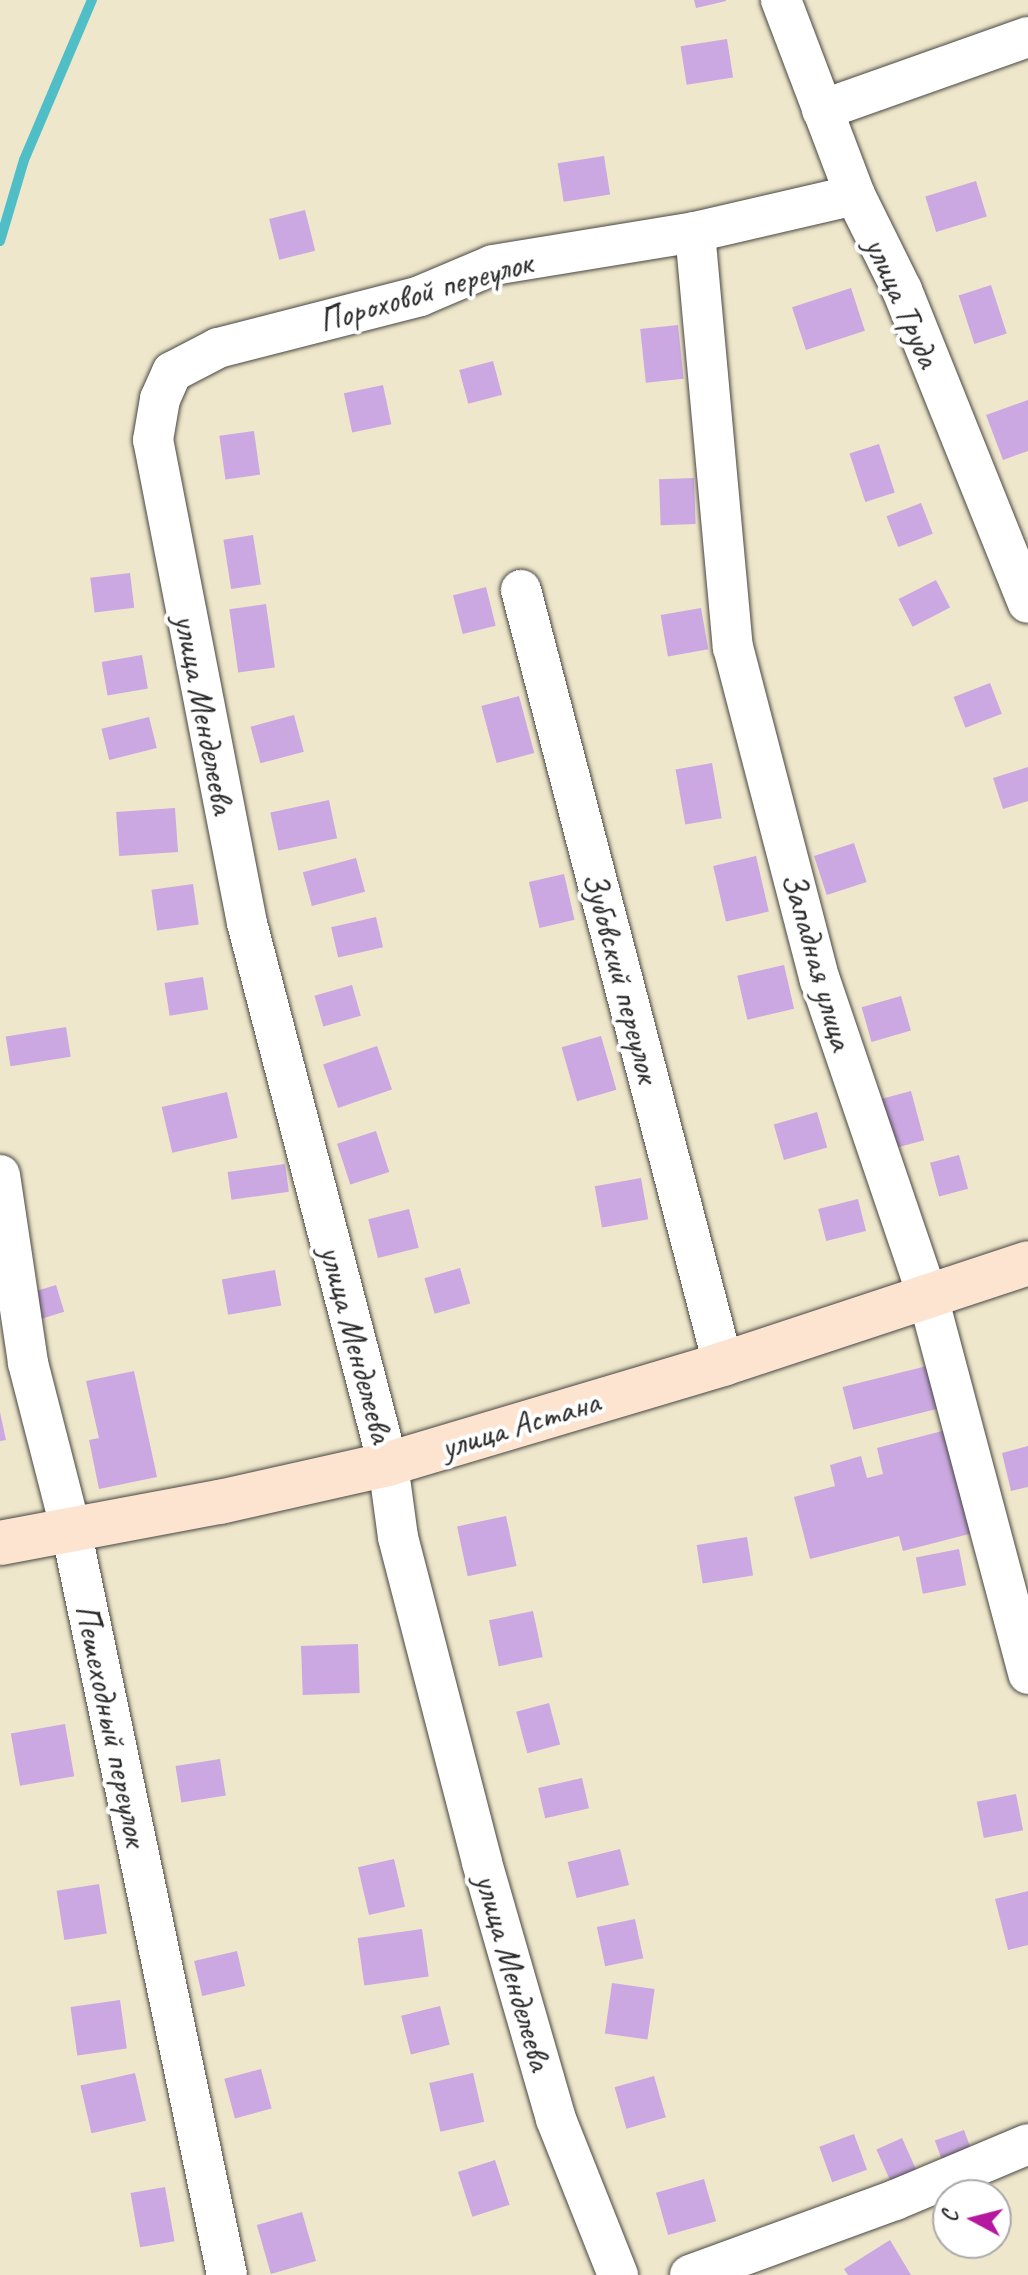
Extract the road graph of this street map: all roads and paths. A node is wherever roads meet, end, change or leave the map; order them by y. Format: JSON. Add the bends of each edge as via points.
{"nodes":[{"id":1,"x":781,"y":0,"type":"edge"},
{"id":2,"x":1028,"y":37,"type":"edge"},
{"id":3,"x":822,"y":110,"type":"junction"},
{"id":4,"x":855,"y":195,"type":"junction"},
{"id":5,"x":695,"y":232,"type":"junction"},
{"id":6,"x":160,"y":399,"type":"joint"},
{"id":7,"x":521,"y":590,"type":"dead end"},
{"id":8,"x":1028,"y":603,"type":"edge"},
{"id":9,"x":0,"y":1175,"type":"edge"},
{"id":10,"x":1028,"y":1263,"type":"edge"},
{"id":11,"x":928,"y":1297,"type":"junction"},
{"id":12,"x":723,"y":1364,"type":"junction"},
{"id":13,"x":388,"y":1464,"type":"junction"},
{"id":14,"x":71,"y":1530,"type":"junction"},
{"id":15,"x":0,"y":1543,"type":"edge"},
{"id":16,"x":1028,"y":1674,"type":"edge"},
{"id":17,"x":1028,"y":2144,"type":"edge"},
{"id":18,"x":227,"y":2275,"type":"edge"},
{"id":19,"x":618,"y":2275,"type":"edge"},
{"id":20,"x":690,"y":2275,"type":"edge"}],
"edges":[{"from":1,"to":3,"type":"street","name":"улица Труда"},
{"from":2,"to":3,"type":"street"},
{"from":3,"to":4,"type":"street","name":"улица Труда"},
{"from":4,"to":5,"type":"street","name":"Пороховой переулок"},
{"from":4,"to":8,"type":"street","name":"улица Труда","via":[[902,290]]},
{"from":5,"to":6,"type":"street","name":"Пороховой переулок","via":[[493,265],[420,296],[218,348],[172,372]]},
{"from":5,"to":11,"type":"street","name":"Западная улица","via":[[733,647],[820,980]]},
{"from":6,"to":13,"type":"street","name":"улица Менделеева","via":[[153,440],[247,923]]},
{"from":7,"to":12,"type":"street","name":"Зубовский переулок"},
{"from":9,"to":14,"type":"street","name":"Пешеходный переулок","via":[[28,1363]]},
{"from":10,"to":11,"type":"street","name":"улица Астана"},
{"from":11,"to":12,"type":"street","name":"улица Астана"},
{"from":11,"to":16,"type":"street","name":"Западная улица"},
{"from":12,"to":13,"type":"street","name":"улица Астана"},
{"from":13,"to":14,"type":"street","name":"улица Астана"},
{"from":13,"to":19,"type":"street","name":"улица Менделеева","via":[[398,1537],[486,1877],[556,2119]]},
{"from":14,"to":15,"type":"street","name":"улица Астана"},
{"from":14,"to":18,"type":"street","name":"Пешеходный переулок"},
{"from":17,"to":20,"type":"street","via":[[895,2200]]}]}
